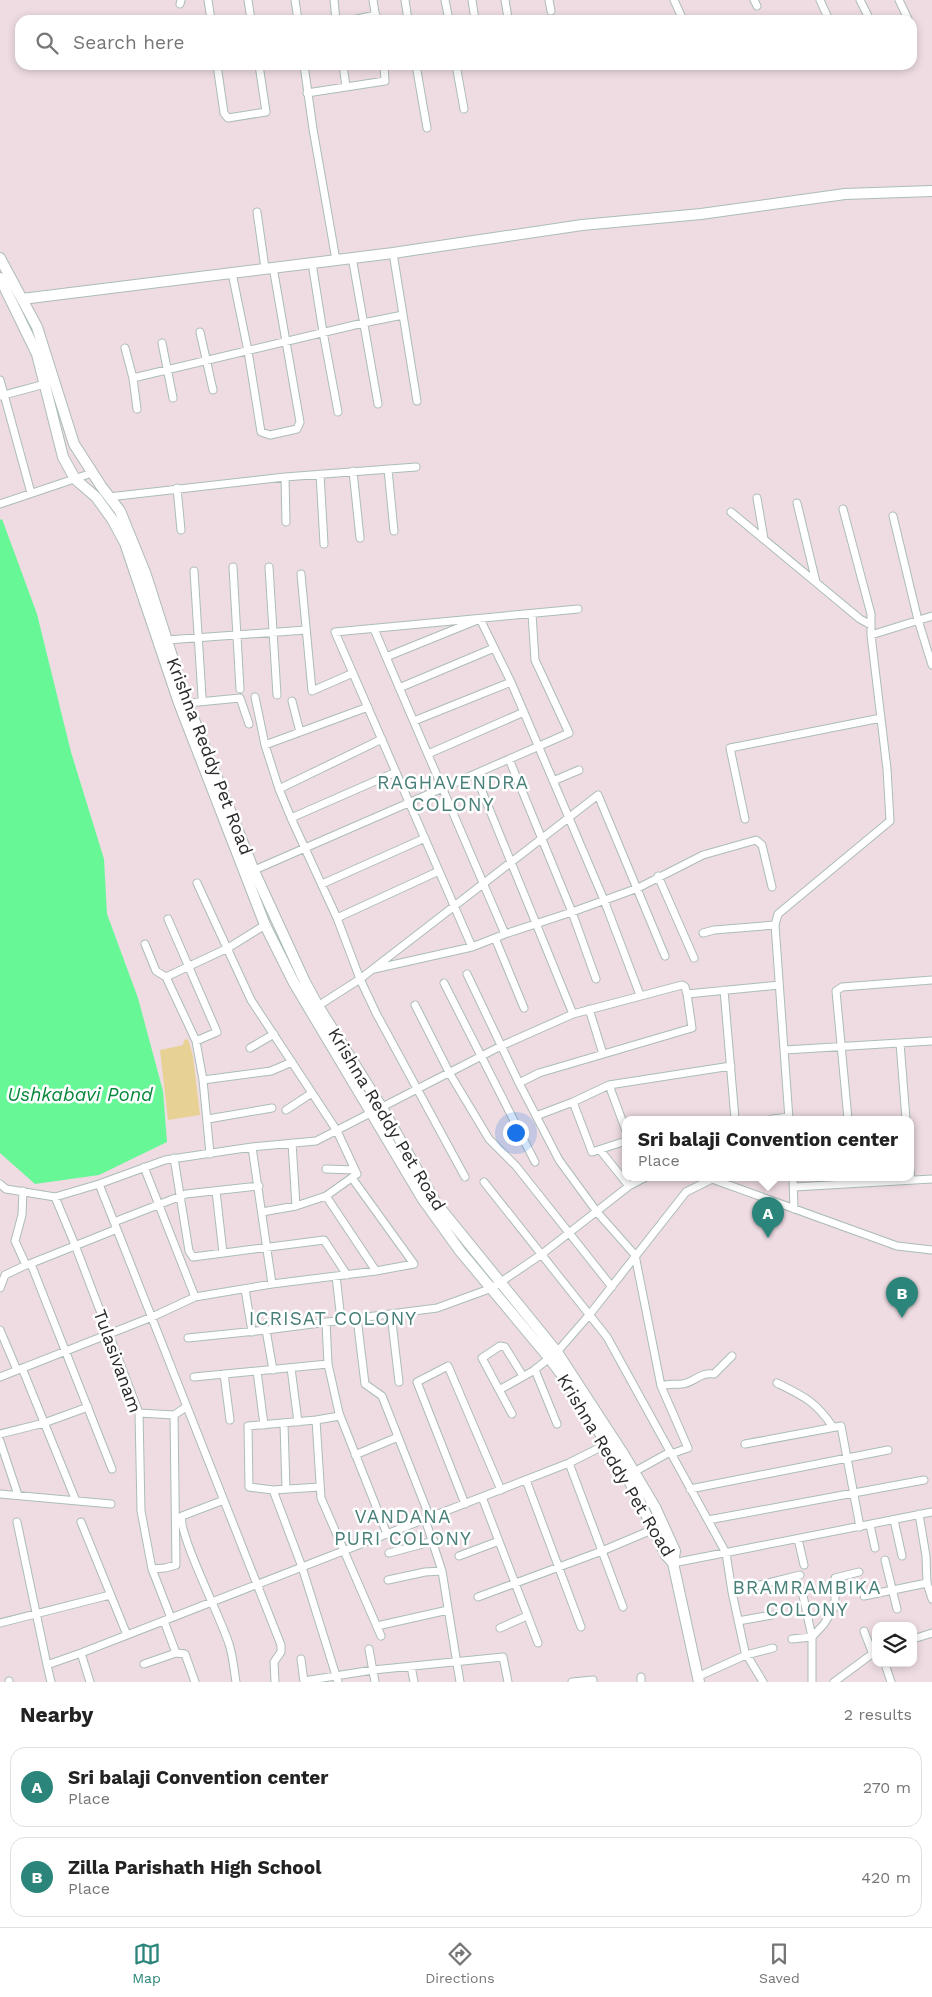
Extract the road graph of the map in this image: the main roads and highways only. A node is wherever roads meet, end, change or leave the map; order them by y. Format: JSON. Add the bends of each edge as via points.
{"nodes":[{"id":1,"x":932,"y":191,"type":"edge"},
{"id":2,"x":0,"y":258,"type":"edge"},
{"id":3,"x":0,"y":278,"type":"edge"},
{"id":4,"x":22,"y":299,"type":"junction"},
{"id":5,"x":73,"y":441,"type":"junction"},
{"id":6,"x":60,"y":446,"type":"junction"},
{"id":7,"x":249,"y":873,"type":"junction"},
{"id":8,"x":496,"y":1285,"type":"junction"},
{"id":9,"x":553,"y":1355,"type":"junction"},
{"id":10,"x":673,"y":1563,"type":"junction"},
{"id":11,"x":698,"y":1680,"type":"edge"}],
"edges":[{"from":1,"to":4,"type":"main road","via":[[845,194]]},
{"from":2,"to":4,"type":"main road","name":"Krishna Reddy Pet Road"},
{"from":3,"to":6,"type":"main road","name":"Krishna Reddy Pet Road","via":[[35,348]]},
{"from":4,"to":5,"type":"main road","name":"Krishna Reddy Pet Road","via":[[37,326]]},
{"from":5,"to":6,"type":"main road"},
{"from":5,"to":7,"type":"main road","name":"Krishna Reddy Pet Road","via":[[120,511],[146,575]]},
{"from":6,"to":7,"type":"main road","name":"Krishna Reddy Pet Road","via":[[75,479],[96,497],[125,543],[179,703]]},
{"from":7,"to":8,"type":"main road","name":"Krishna Reddy Pet Road","via":[[318,1006],[436,1203]]},
{"from":7,"to":8,"type":"main road","name":"Krishna Reddy Pet Road","via":[[265,925],[294,983],[422,1198],[460,1251]]},
{"from":8,"to":9,"type":"main road","name":"Krishna Reddy Pet Road"},
{"from":9,"to":10,"type":"main road","name":"Krishna Reddy Pet Road","via":[[632,1486]]},
{"from":9,"to":10,"type":"main road","name":"Krishna Reddy Pet Road","via":[[655,1508],[675,1552]]},
{"from":10,"to":11,"type":"main road"}]}
